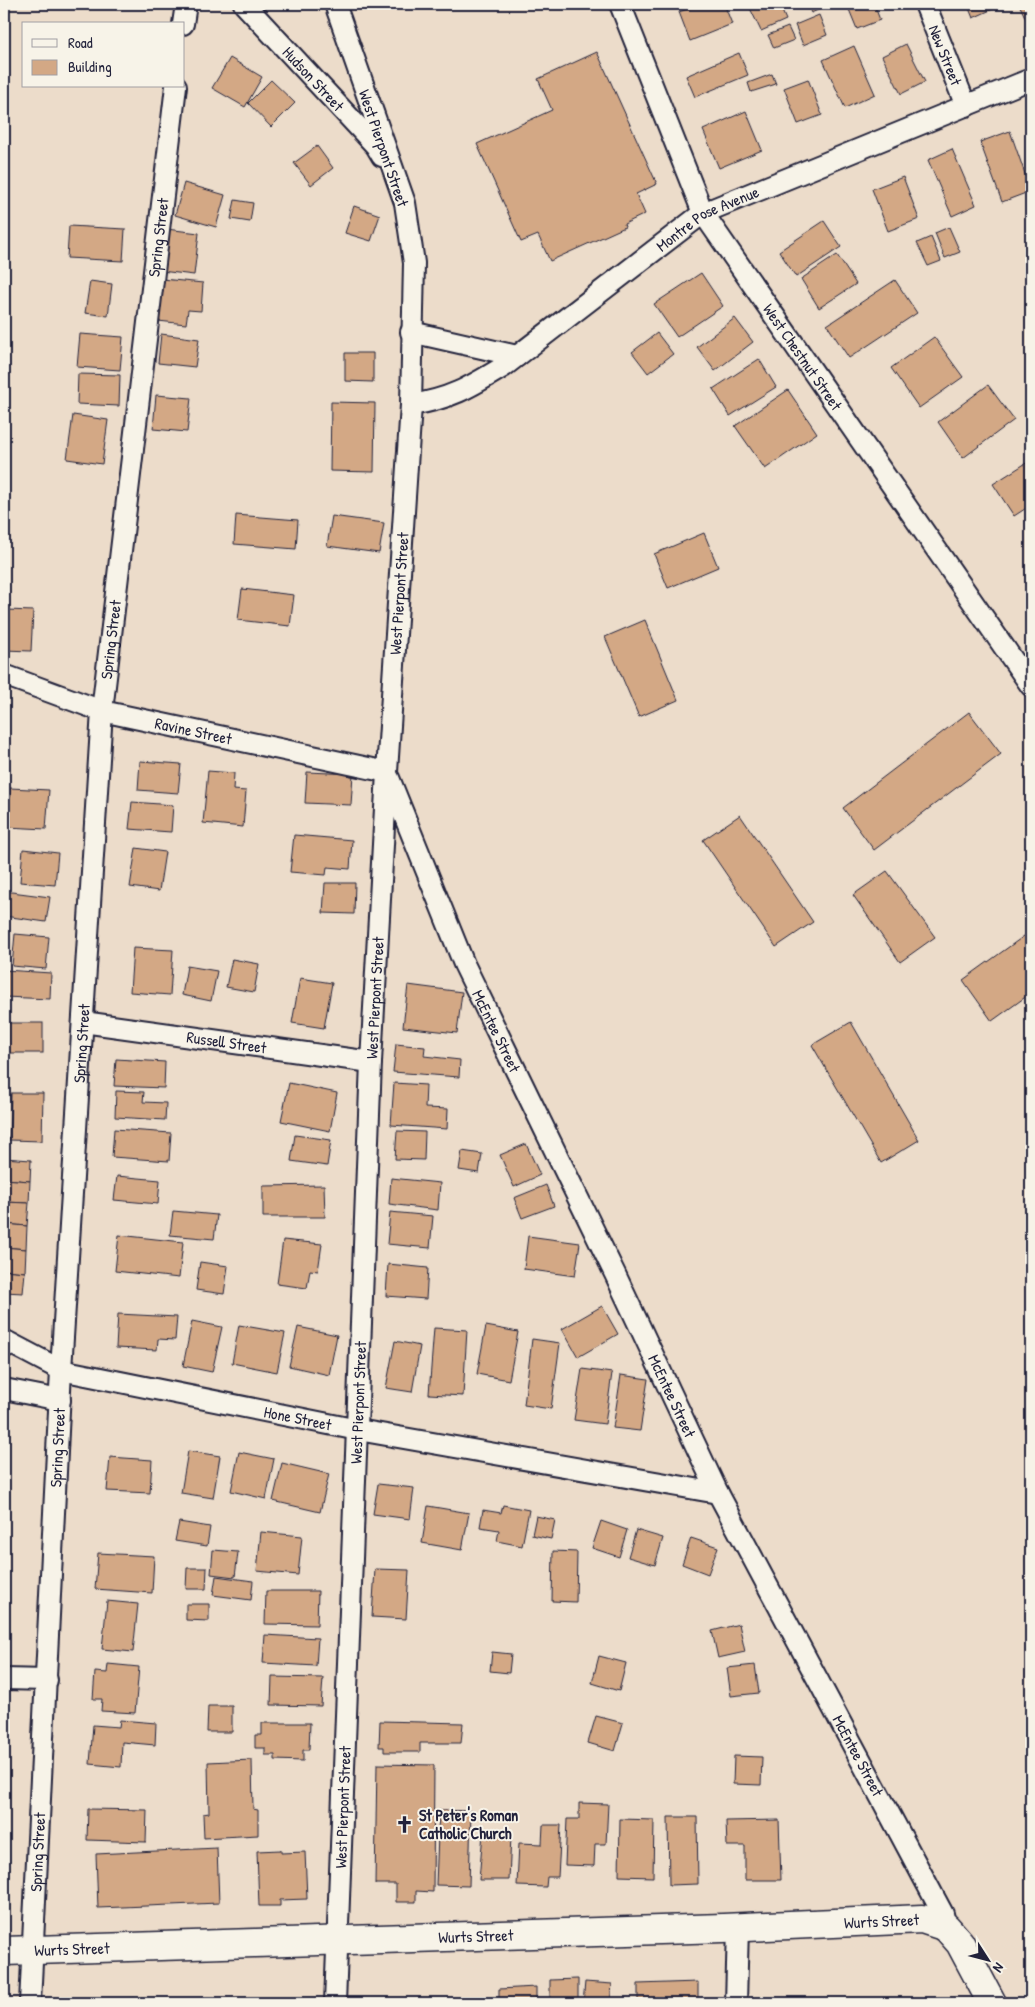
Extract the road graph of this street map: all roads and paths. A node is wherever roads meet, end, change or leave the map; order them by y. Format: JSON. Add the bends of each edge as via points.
{"nodes":[{"id":1,"x":186,"y":4,"type":"edge"},
{"id":2,"x":244,"y":4,"type":"edge"},
{"id":3,"x":335,"y":4,"type":"edge"},
{"id":4,"x":620,"y":4,"type":"edge"},
{"id":5,"x":924,"y":4,"type":"edge"},
{"id":6,"x":183,"y":22,"type":"edge"},
{"id":7,"x":1031,"y":79,"type":"edge"},
{"id":8,"x":176,"y":88,"type":"edge"},
{"id":9,"x":966,"y":106,"type":"junction"},
{"id":10,"x":396,"y":182,"type":"junction"},
{"id":11,"x":703,"y":213,"type":"junction"},
{"id":12,"x":411,"y":332,"type":"junction"},
{"id":13,"x":517,"y":356,"type":"junction"},
{"id":14,"x":411,"y":405,"type":"junction"},
{"id":15,"x":4,"y":675,"type":"edge"},
{"id":16,"x":1031,"y":686,"type":"edge"},
{"id":17,"x":102,"y":711,"type":"junction"},
{"id":18,"x":387,"y":772,"type":"junction"},
{"id":19,"x":83,"y":1022,"type":"junction"},
{"id":20,"x":371,"y":1062,"type":"junction"},
{"id":21,"x":4,"y":1340,"type":"edge"},
{"id":22,"x":62,"y":1370,"type":"junction"},
{"id":23,"x":4,"y":1389,"type":"edge"},
{"id":24,"x":60,"y":1400,"type":"junction"},
{"id":25,"x":358,"y":1430,"type":"junction"},
{"id":26,"x":718,"y":1493,"type":"junction"},
{"id":27,"x":4,"y":1678,"type":"edge"},
{"id":28,"x":47,"y":1680,"type":"junction"},
{"id":29,"x":738,"y":1927,"type":"junction"},
{"id":30,"x":946,"y":1927,"type":"junction"},
{"id":31,"x":338,"y":1940,"type":"junction"},
{"id":32,"x":34,"y":1950,"type":"junction"},
{"id":33,"x":4,"y":1951,"type":"edge"},
{"id":34,"x":30,"y":2003,"type":"edge"},
{"id":35,"x":335,"y":2003,"type":"edge"},
{"id":36,"x":736,"y":2003,"type":"edge"},
{"id":37,"x":992,"y":2003,"type":"edge"}],
"edges":[{"from":1,"to":6,"type":"street"},
{"from":2,"to":10,"type":"street","name":"Hudson Street","via":[[376,146]]},
{"from":3,"to":10,"type":"street","name":"West Pierpont Street"},
{"from":4,"to":11,"type":"street","name":"West Chestnut Street"},
{"from":5,"to":9,"type":"street","name":"New Street"},
{"from":7,"to":9,"type":"street","name":"Montre Pose Avenue"},
{"from":8,"to":17,"type":"street","name":"Spring Street"},
{"from":9,"to":11,"type":"street","name":"Montre Pose Avenue"},
{"from":10,"to":12,"type":"street","name":"West Pierpont Street","via":[[405,203],[414,264]]},
{"from":11,"to":13,"type":"street","name":"Montre Pose Avenue"},
{"from":11,"to":16,"type":"street","name":"West Chestnut Street"},
{"from":12,"to":13,"type":"street"},
{"from":12,"to":14,"type":"street","name":"West Pierpont Street"},
{"from":13,"to":14,"type":"street","name":"Montre Pose Avenue","via":[[468,389],[439,401]]},
{"from":14,"to":18,"type":"street","name":"West Pierpont Street"},
{"from":15,"to":17,"type":"street","name":"Ravine Street"},
{"from":17,"to":18,"type":"street","name":"Ravine Street"},
{"from":17,"to":19,"type":"street","name":"Spring Street"},
{"from":18,"to":20,"type":"street","name":"West Pierpont Street"},
{"from":18,"to":26,"type":"street","name":"McEntee Street","via":[[464,964]]},
{"from":19,"to":20,"type":"street","name":"Russell Street"},
{"from":19,"to":22,"type":"street","name":"Spring Street"},
{"from":20,"to":25,"type":"street","name":"West Pierpont Street"},
{"from":21,"to":22,"type":"street","name":"Hone Street"},
{"from":22,"to":24,"type":"street","name":"Spring Street"},
{"from":22,"to":25,"type":"street","name":"Hone Street"},
{"from":23,"to":24,"type":"street"},
{"from":24,"to":28,"type":"street","name":"Spring Street"},
{"from":25,"to":26,"type":"street","name":"Hone Street"},
{"from":25,"to":31,"type":"street","name":"West Pierpont Street"},
{"from":26,"to":30,"type":"street","name":"McEntee Street","via":[[943,1914]]},
{"from":27,"to":28,"type":"street"},
{"from":28,"to":32,"type":"street","name":"Spring Street"},
{"from":29,"to":30,"type":"highway","name":"Wurts Street","via":[[922,1919]]},
{"from":29,"to":31,"type":"highway","name":"Wurts Street"},
{"from":29,"to":36,"type":"street"},
{"from":30,"to":37,"type":"highway","name":"McEntee Street","via":[[960,1943]]},
{"from":31,"to":32,"type":"highway","name":"Wurts Street"},
{"from":31,"to":35,"type":"street","name":"West Pierpont Street"},
{"from":32,"to":33,"type":"highway","name":"Wurts Street"},
{"from":32,"to":34,"type":"street","name":"Spring Street"}]}
